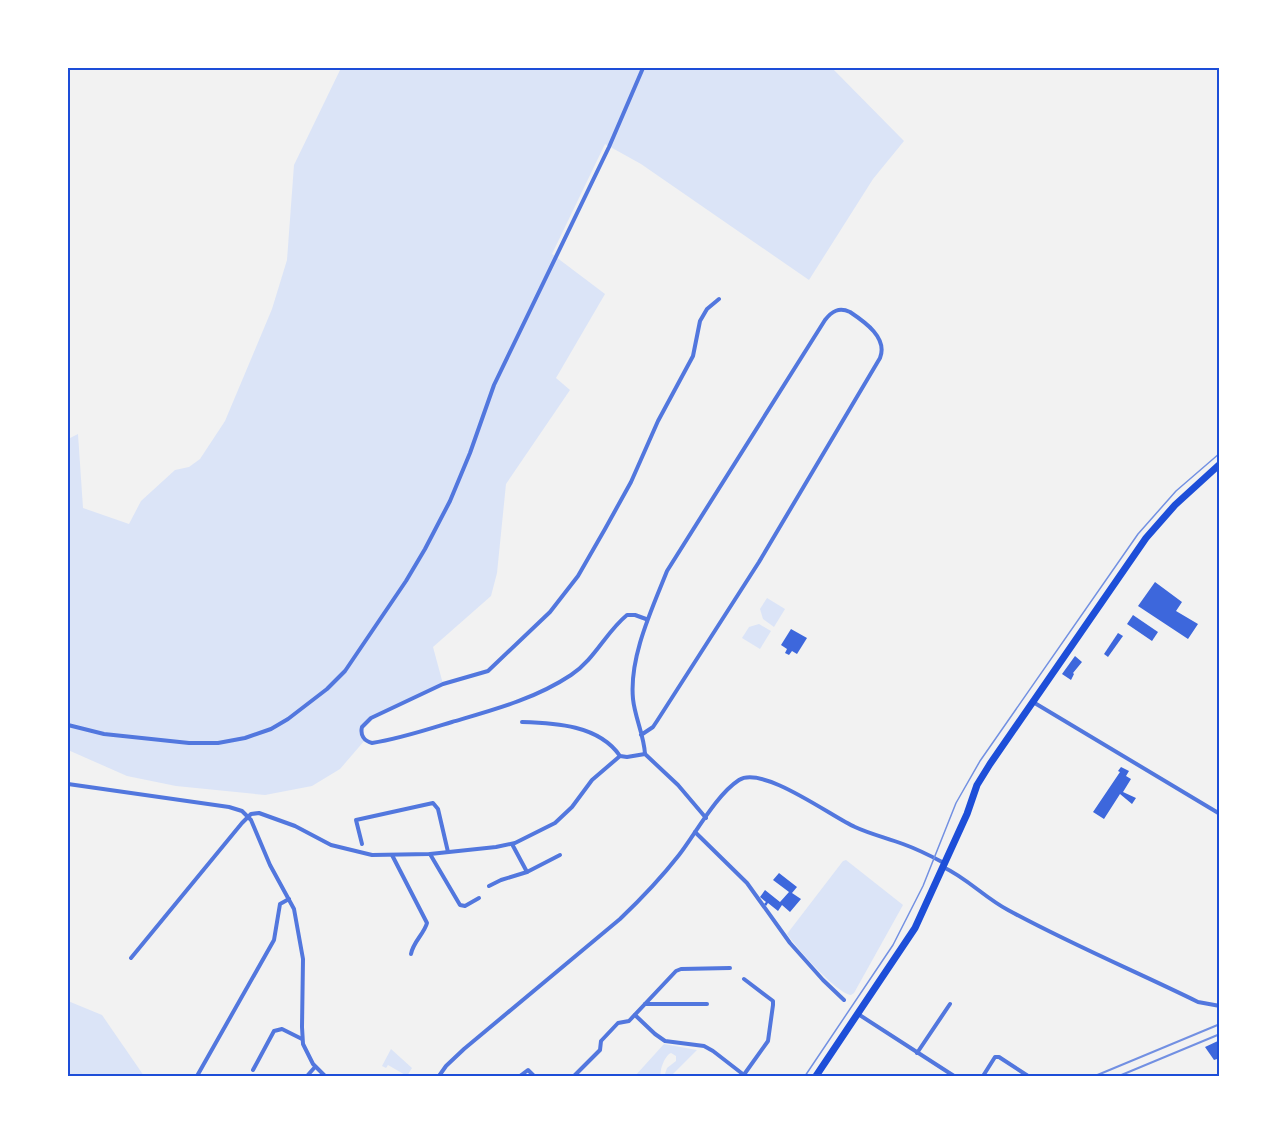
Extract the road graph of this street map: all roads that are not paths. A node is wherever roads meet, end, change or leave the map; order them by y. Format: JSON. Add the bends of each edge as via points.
{"nodes":[{"id":1,"x":643,"y":68,"type":"edge"},
{"id":2,"x":719,"y":299,"type":"dead end"},
{"id":3,"x":1220,"y":464,"type":"edge"},
{"id":4,"x":646,"y":619,"type":"junction"},
{"id":5,"x":1032,"y":702,"type":"junction"},
{"id":6,"x":522,"y":722,"type":"dead end"},
{"id":7,"x":68,"y":725,"type":"edge"},
{"id":8,"x":641,"y":735,"type":"junction"},
{"id":9,"x":645,"y":754,"type":"junction"},
{"id":10,"x":621,"y":756,"type":"junction"},
{"id":11,"x":68,"y":784,"type":"edge"},
{"id":12,"x":1220,"y":814,"type":"edge"},
{"id":13,"x":248,"y":817,"type":"junction"},
{"id":14,"x":705,"y":818,"type":"junction"},
{"id":15,"x":696,"y":832,"type":"junction"},
{"id":16,"x":362,"y":844,"type":"dead end"},
{"id":17,"x":512,"y":844,"type":"junction"},
{"id":18,"x":448,"y":852,"type":"junction"},
{"id":19,"x":430,"y":854,"type":"junction"},
{"id":20,"x":392,"y":855,"type":"junction"},
{"id":21,"x":560,"y":855,"type":"dead end"},
{"id":22,"x":944,"y":865,"type":"junction"},
{"id":23,"x":528,"y":872,"type":"junction"},
{"id":24,"x":489,"y":886,"type":"dead end"},
{"id":25,"x":479,"y":898,"type":"dead end"},
{"id":26,"x":289,"y":899,"type":"junction"},
{"id":27,"x":411,"y":954,"type":"dead end"},
{"id":28,"x":131,"y":958,"type":"dead end"},
{"id":29,"x":730,"y":968,"type":"dead end"},
{"id":30,"x":744,"y":979,"type":"dead end"},
{"id":31,"x":844,"y":1000,"type":"dead end"},
{"id":32,"x":645,"y":1004,"type":"junction"},
{"id":33,"x":707,"y":1004,"type":"dead end"},
{"id":34,"x":950,"y":1004,"type":"dead end"},
{"id":35,"x":1220,"y":1006,"type":"edge"},
{"id":36,"x":858,"y":1014,"type":"junction"},
{"id":37,"x":635,"y":1015,"type":"junction"},
{"id":38,"x":303,"y":1040,"type":"junction"},
{"id":39,"x":917,"y":1053,"type":"junction"},
{"id":40,"x":315,"y":1067,"type":"junction"},
{"id":41,"x":254,"y":1070,"type":"dead end"},
{"id":42,"x":575,"y":1075,"type":"edge"},
{"id":43,"x":534,"y":1076,"type":"edge"},
{"id":44,"x":744,"y":1076,"type":"edge"},
{"id":45,"x":198,"y":1077,"type":"edge"},
{"id":46,"x":307,"y":1077,"type":"edge"},
{"id":47,"x":325,"y":1077,"type":"edge"},
{"id":48,"x":438,"y":1077,"type":"edge"},
{"id":49,"x":520,"y":1077,"type":"edge"},
{"id":50,"x":816,"y":1077,"type":"edge"},
{"id":51,"x":954,"y":1077,"type":"edge"},
{"id":52,"x":982,"y":1077,"type":"edge"},
{"id":53,"x":1028,"y":1077,"type":"edge"}],
"edges":[{"from":1,"to":7,"type":"street","via":[[494,385],[450,501],[406,581],[345,671],[327,690],[288,718],[245,738],[189,743],[104,734]]},
{"from":2,"to":4,"type":"street","via":[[700,321],[693,356],[631,482],[578,576],[550,612],[488,670],[443,684],[371,718],[362,727],[362,736],[372,743],[413,734],[527,698],[572,674],[627,615]]},
{"from":3,"to":5,"type":"main road","via":[[1174,505],[1146,538]]},
{"from":4,"to":8,"type":"street","via":[[632,689]]},
{"from":4,"to":8,"type":"street","via":[[674,558],[825,320],[838,310],[850,312],[879,338],[882,356],[753,572],[655,724]]},
{"from":5,"to":12,"type":"street"},
{"from":5,"to":22,"type":"main road","via":[[981,778]]},
{"from":6,"to":10,"type":"street","via":[[579,729],[596,736]]},
{"from":8,"to":9,"type":"street"},
{"from":9,"to":10,"type":"street"},
{"from":9,"to":14,"type":"street"},
{"from":10,"to":17,"type":"street","via":[[592,780],[555,823]]},
{"from":11,"to":13,"type":"street","via":[[229,807]]},
{"from":13,"to":20,"type":"street","via":[[259,813],[332,845],[365,854]]},
{"from":13,"to":26,"type":"street"},
{"from":13,"to":28,"type":"street"},
{"from":14,"to":15,"type":"street"},
{"from":14,"to":22,"type":"street","via":[[735,783],[746,778],[787,788],[851,825],[911,847]]},
{"from":15,"to":31,"type":"street","via":[[747,883],[790,943]]},
{"from":15,"to":48,"type":"street","via":[[620,919],[464,1049]]},
{"from":16,"to":18,"type":"street","via":[[356,820],[433,803],[438,808]]},
{"from":17,"to":18,"type":"street"},
{"from":17,"to":23,"type":"street"},
{"from":18,"to":19,"type":"street"},
{"from":19,"to":20,"type":"street"},
{"from":19,"to":25,"type":"street","via":[[460,905]]},
{"from":20,"to":27,"type":"street","via":[[428,922]]},
{"from":21,"to":23,"type":"street"},
{"from":22,"to":35,"type":"street","via":[[999,905],[1062,938],[1198,1002]]},
{"from":22,"to":36,"type":"main road","via":[[915,928]]},
{"from":23,"to":24,"type":"street"},
{"from":26,"to":38,"type":"street","via":[[302,948]]},
{"from":26,"to":45,"type":"street","via":[[280,904],[274,940]]},
{"from":29,"to":32,"type":"street","via":[[676,971]]},
{"from":30,"to":44,"type":"street","via":[[773,1005],[768,1041]]},
{"from":32,"to":33,"type":"street"},
{"from":32,"to":37,"type":"street"},
{"from":34,"to":39,"type":"street"},
{"from":36,"to":39,"type":"street"},
{"from":36,"to":50,"type":"main road"},
{"from":37,"to":42,"type":"street","via":[[618,1023],[601,1041],[600,1050]]},
{"from":37,"to":44,"type":"street","via":[[665,1041],[704,1046]]},
{"from":38,"to":40,"type":"street"},
{"from":38,"to":41,"type":"street","via":[[277,1029]]},
{"from":39,"to":51,"type":"street"},
{"from":40,"to":46,"type":"street"},
{"from":40,"to":47,"type":"street"},
{"from":43,"to":49,"type":"street","via":[[528,1070]]},
{"from":52,"to":53,"type":"street","via":[[995,1057],[999,1057]]}]}
